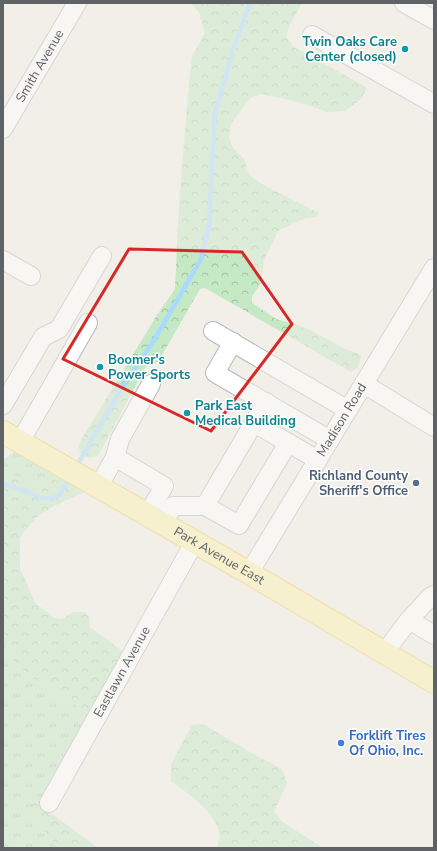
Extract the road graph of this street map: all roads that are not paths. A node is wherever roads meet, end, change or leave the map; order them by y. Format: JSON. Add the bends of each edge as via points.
{"nodes":[{"id":1,"x":77,"y":3,"type":"edge"},
{"id":2,"x":404,"y":3,"type":"edge"},
{"id":3,"x":434,"y":20,"type":"edge"},
{"id":4,"x":312,"y":35,"type":"dead end"},
{"id":5,"x":434,"y":104,"type":"edge"},
{"id":6,"x":3,"y":129,"type":"edge"},
{"id":7,"x":102,"y":256,"type":"dead end"},
{"id":8,"x":3,"y":260,"type":"edge"},
{"id":9,"x":434,"y":268,"type":"edge"},
{"id":10,"x":32,"y":276,"type":"dead end"},
{"id":11,"x":88,"y":324,"type":"dead end"},
{"id":12,"x":213,"y":331,"type":"dead end"},
{"id":13,"x":233,"y":342,"type":"junction"},
{"id":14,"x":151,"y":384,"type":"dead end"},
{"id":15,"x":364,"y":384,"type":"junction"},
{"id":16,"x":266,"y":402,"type":"junction"},
{"id":17,"x":3,"y":405,"type":"edge"},
{"id":18,"x":348,"y":410,"type":"junction"},
{"id":19,"x":254,"y":423,"type":"junction"},
{"id":20,"x":434,"y":427,"type":"edge"},
{"id":21,"x":12,"y":437,"type":"edge"},
{"id":22,"x":330,"y":440,"type":"junction"},
{"id":23,"x":288,"y":443,"type":"junction"},
{"id":24,"x":115,"y":457,"type":"junction"},
{"id":25,"x":318,"y":460,"type":"junction"},
{"id":26,"x":95,"y":484,"type":"junction"},
{"id":27,"x":205,"y":506,"type":"junction"},
{"id":28,"x":155,"y":518,"type":"junction"},
{"id":29,"x":195,"y":541,"type":"junction"},
{"id":30,"x":249,"y":572,"type":"junction"},
{"id":31,"x":434,"y":595,"type":"edge"},
{"id":32,"x":409,"y":620,"type":"junction"},
{"id":33,"x":434,"y":635,"type":"edge"},
{"id":34,"x":384,"y":653,"type":"junction"},
{"id":35,"x":434,"y":682,"type":"edge"},
{"id":36,"x":49,"y":803,"type":"dead end"}],
"edges":[{"from":1,"to":6,"type":"street","name":"Smith Avenue"},
{"from":2,"to":3,"type":"street"},
{"from":4,"to":5,"type":"street"},
{"from":7,"to":17,"type":"street","via":[[59,329],[43,337]]},
{"from":8,"to":10,"type":"street"},
{"from":9,"to":15,"type":"street","name":"Madison Road"},
{"from":11,"to":21,"type":"street"},
{"from":12,"to":13,"type":"street"},
{"from":13,"to":16,"type":"street","via":[[215,373]]},
{"from":13,"to":18,"type":"street"},
{"from":14,"to":24,"type":"street","via":[[120,439]]},
{"from":15,"to":18,"type":"street","name":"Madison Road"},
{"from":15,"to":20,"type":"street"},
{"from":16,"to":19,"type":"street"},
{"from":16,"to":22,"type":"street"},
{"from":18,"to":22,"type":"street","name":"Madison Road"},
{"from":19,"to":23,"type":"street"},
{"from":19,"to":27,"type":"street"},
{"from":21,"to":26,"type":"main road","name":"Park Avenue East"},
{"from":22,"to":25,"type":"street","name":"Madison Road"},
{"from":23,"to":25,"type":"street"},
{"from":23,"to":27,"type":"street","via":[[239,525]]},
{"from":24,"to":26,"type":"street"},
{"from":24,"to":28,"type":"street","via":[[164,486]]},
{"from":25,"to":30,"type":"street","name":"Madison Road"},
{"from":26,"to":28,"type":"main road","name":"Park Avenue East"},
{"from":27,"to":28,"type":"street","via":[[173,506]]},
{"from":28,"to":29,"type":"main road","name":"Park Avenue East"},
{"from":29,"to":30,"type":"main road","name":"Park Avenue East"},
{"from":29,"to":36,"type":"street","name":"Eastlawn Avenue"},
{"from":30,"to":34,"type":"main road","name":"Park Avenue East"},
{"from":31,"to":32,"type":"street"},
{"from":32,"to":33,"type":"street"},
{"from":32,"to":34,"type":"street"},
{"from":34,"to":35,"type":"main road","name":"Park Avenue East"}]}
